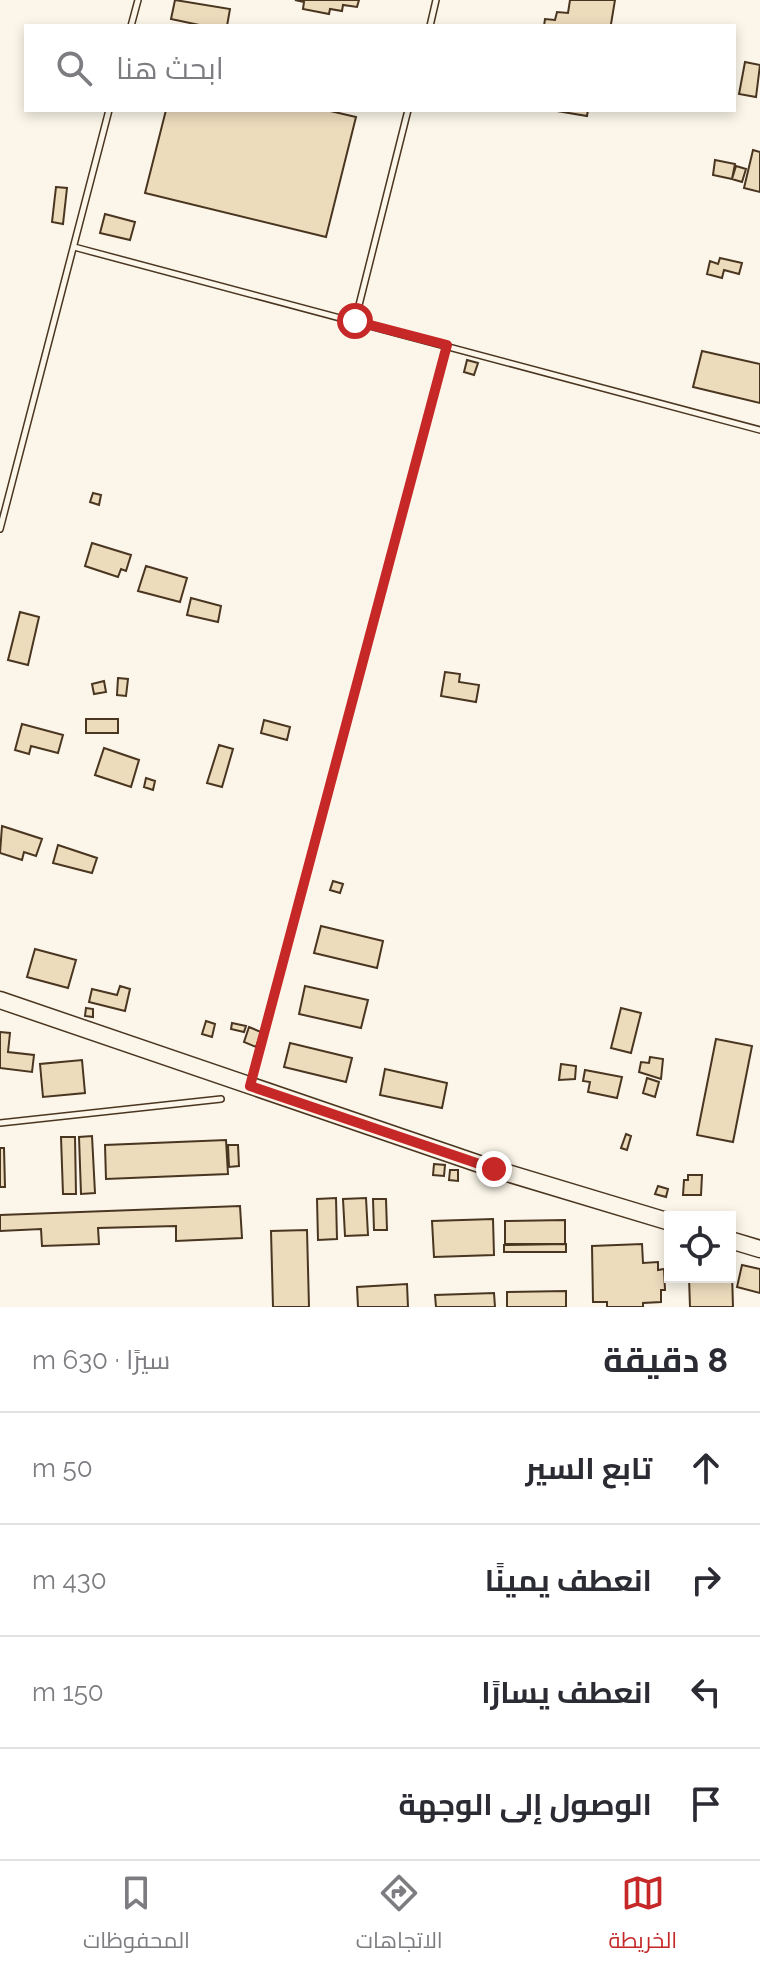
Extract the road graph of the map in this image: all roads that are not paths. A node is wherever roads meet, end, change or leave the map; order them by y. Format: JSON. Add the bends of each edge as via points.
{"nodes":[{"id":1,"x":138,"y":0,"type":"edge"},
{"id":2,"x":436,"y":0,"type":"edge"},
{"id":3,"x":132,"y":24,"type":"edge"},
{"id":4,"x":430,"y":24,"type":"edge"},
{"id":5,"x":108,"y":112,"type":"edge"},
{"id":6,"x":407,"y":112,"type":"edge"},
{"id":7,"x":74,"y":247,"type":"junction"},
{"id":8,"x":355,"y":321,"type":"junction"},
{"id":9,"x":447,"y":345,"type":"junction"},
{"id":10,"x":760,"y":430,"type":"edge"},
{"id":11,"x":0,"y":529,"type":"edge"},
{"id":12,"x":0,"y":1000,"type":"edge"},
{"id":13,"x":250,"y":1086,"type":"junction"},
{"id":14,"x":221,"y":1099,"type":"dead end"},
{"id":15,"x":0,"y":1123,"type":"edge"},
{"id":16,"x":664,"y":1220,"type":"edge"},
{"id":17,"x":736,"y":1242,"type":"edge"},
{"id":18,"x":760,"y":1249,"type":"edge"}],
"edges":[{"from":1,"to":3,"type":"lane"},
{"from":2,"to":4,"type":"lane"},
{"from":5,"to":7,"type":"lane"},
{"from":6,"to":8,"type":"lane"},
{"from":7,"to":8,"type":"lane"},
{"from":7,"to":11,"type":"lane"},
{"from":8,"to":9,"type":"lane"},
{"from":9,"to":10,"type":"lane"},
{"from":9,"to":13,"type":"lane"},
{"from":12,"to":13,"type":"main road"},
{"from":13,"to":16,"type":"main road"},
{"from":14,"to":15,"type":"lane"},
{"from":17,"to":18,"type":"main road"}]}
